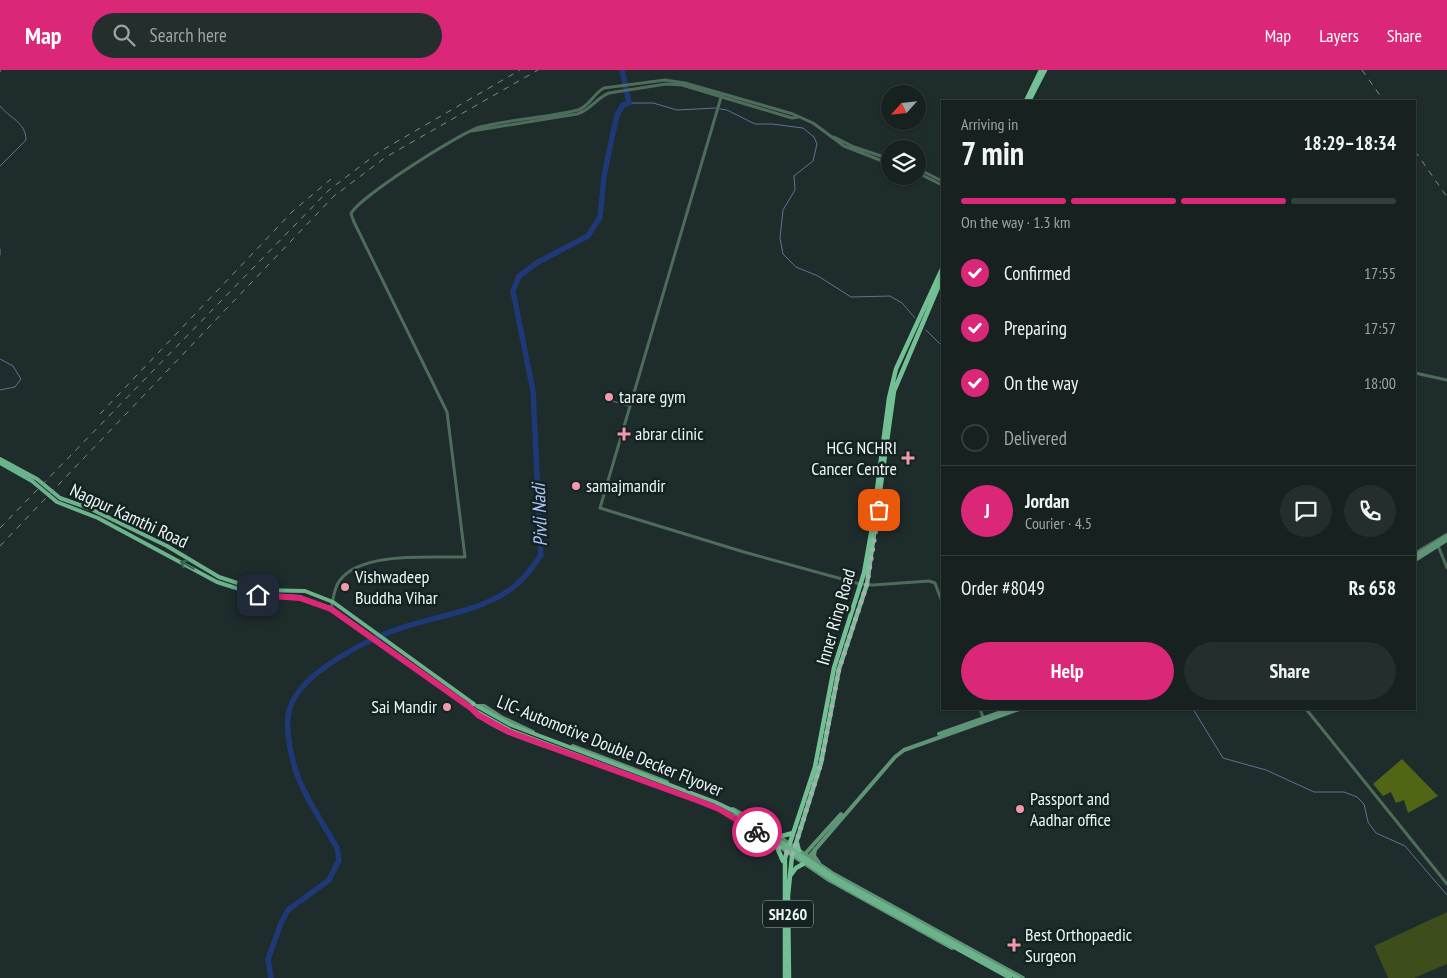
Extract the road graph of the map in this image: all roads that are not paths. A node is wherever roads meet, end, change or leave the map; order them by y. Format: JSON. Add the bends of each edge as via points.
{"nodes":[{"id":1,"x":1041,"y":70,"type":"edge"},
{"id":2,"x":1044,"y":70,"type":"edge"},
{"id":3,"x":721,"y":97,"type":"junction"},
{"id":4,"x":1028,"y":100,"type":"edge"},
{"id":5,"x":1029,"y":100,"type":"edge"},
{"id":6,"x":523,"y":122,"type":"junction"},
{"id":7,"x":831,"y":136,"type":"junction"},
{"id":8,"x":881,"y":156,"type":"edge"},
{"id":9,"x":881,"y":161,"type":"edge"},
{"id":10,"x":926,"y":174,"type":"edge"},
{"id":11,"x":926,"y":178,"type":"edge"},
{"id":12,"x":941,"y":181,"type":"edge"},
{"id":13,"x":941,"y":186,"type":"edge"},
{"id":14,"x":941,"y":272,"type":"edge"},
{"id":15,"x":941,"y":280,"type":"edge"},
{"id":16,"x":925,"y":313,"type":"junction"},
{"id":17,"x":917,"y":331,"type":"junction"},
{"id":18,"x":1416,"y":373,"type":"edge"},
{"id":19,"x":1447,"y":380,"type":"edge"},
{"id":20,"x":0,"y":459,"type":"edge"},
{"id":21,"x":0,"y":463,"type":"edge"},
{"id":22,"x":55,"y":498,"type":"junction"},
{"id":23,"x":1447,"y":535,"type":"edge"},
{"id":24,"x":1447,"y":540,"type":"edge"},
{"id":25,"x":1439,"y":548,"type":"dead end"},
{"id":26,"x":1416,"y":555,"type":"edge"},
{"id":27,"x":1416,"y":556,"type":"edge"},
{"id":28,"x":1447,"y":568,"type":"edge"},
{"id":29,"x":860,"y":584,"type":"junction"},
{"id":30,"x":867,"y":584,"type":"junction"},
{"id":31,"x":941,"y":600,"type":"edge"},
{"id":32,"x":333,"y":602,"type":"junction"},
{"id":33,"x":331,"y":609,"type":"junction"},
{"id":34,"x":474,"y":707,"type":"junction"},
{"id":35,"x":980,"y":710,"type":"edge"},
{"id":36,"x":1008,"y":710,"type":"edge"},
{"id":37,"x":1015,"y":710,"type":"edge"},
{"id":38,"x":1307,"y":710,"type":"edge"},
{"id":39,"x":984,"y":720,"type":"junction"},
{"id":40,"x":796,"y":834,"type":"junction"},
{"id":41,"x":778,"y":837,"type":"junction"},
{"id":42,"x":776,"y":845,"type":"junction"},
{"id":43,"x":790,"y":845,"type":"junction"},
{"id":44,"x":814,"y":846,"type":"junction"},
{"id":45,"x":787,"y":852,"type":"junction"},
{"id":46,"x":795,"y":852,"type":"junction"},
{"id":47,"x":806,"y":856,"type":"junction"},
{"id":48,"x":802,"y":862,"type":"junction"},
{"id":49,"x":784,"y":864,"type":"junction"},
{"id":50,"x":822,"y":866,"type":"junction"},
{"id":51,"x":789,"y":881,"type":"junction"},
{"id":52,"x":1447,"y":884,"type":"edge"},
{"id":53,"x":785,"y":978,"type":"edge"},
{"id":54,"x":789,"y":978,"type":"edge"},
{"id":55,"x":1008,"y":978,"type":"edge"},
{"id":56,"x":1018,"y":978,"type":"edge"},
{"id":57,"x":1023,"y":978,"type":"edge"}],
"edges":[{"from":1,"to":4,"type":"highway"},
{"from":2,"to":5,"type":"highway"},
{"from":3,"to":6,"type":"street","via":[[676,84],[614,92],[601,97],[582,113]]},
{"from":3,"to":6,"type":"street","via":[[676,81],[612,86],[600,90],[581,109]]},
{"from":3,"to":7,"type":"street","via":[[798,117]]},
{"from":3,"to":29,"type":"street","via":[[600,508]]},
{"from":6,"to":32,"type":"street","via":[[477,128],[407,168],[359,202],[351,214],[447,412],[465,557],[390,558],[352,568],[339,581]]},
{"from":7,"to":8,"type":"street"},
{"from":7,"to":9,"type":"street","via":[[851,150]]},
{"from":10,"to":12,"type":"street"},
{"from":11,"to":13,"type":"street"},
{"from":14,"to":16,"type":"highway"},
{"from":15,"to":16,"type":"highway"},
{"from":16,"to":17,"type":"highway"},
{"from":17,"to":29,"type":"highway","name":"Inner Ring Road","via":[[898,365],[889,398],[872,528]]},
{"from":17,"to":30,"type":"highway","name":"Inner Ring Road","via":[[894,390]]},
{"from":18,"to":19,"type":"street"},
{"from":20,"to":22,"type":"main road","name":"Nagpur Kamthi Road","via":[[37,479]]},
{"from":21,"to":22,"type":"main road","name":"Nagpur Kamthi Road"},
{"from":22,"to":32,"type":"main road","name":"Nagpur Kamthi Road","via":[[91,509],[223,578],[259,590],[305,591]]},
{"from":33,"to":22,"type":"main road","one_way":true,"via":[[300,598],[258,595],[217,582]]},
{"from":23,"to":26,"type":"main road"},
{"from":24,"to":27,"type":"main road"},
{"from":25,"to":28,"type":"street"},
{"from":29,"to":30,"type":"street"},
{"from":29,"to":40,"type":"highway","name":"Inner Ring Road","via":[[834,668],[814,767]]},
{"from":30,"to":31,"type":"street","via":[[929,581],[934,583]]},
{"from":30,"to":40,"type":"highway","name":"Inner Ring Road","via":[[839,669],[821,763]]},
{"from":32,"to":33,"type":"street"},
{"from":32,"to":34,"type":"main road","name":"Nagpur Kamthi Road"},
{"from":33,"to":34,"type":"main road","via":[[383,648]]},
{"from":34,"to":41,"type":"main road","via":[[484,706],[500,718],[720,802]]},
{"from":34,"to":42,"type":"main road","via":[[478,715],[509,732],[719,809]]},
{"from":34,"to":55,"type":"main road","name":"LIC- Automotive Double Decker Flyover","bridge":true,"via":[[510,730],[720,809],[836,882]]},
{"from":34,"to":56,"type":"main road","name":"LIC- Automotive Double Decker Flyover","bridge":true,"via":[[511,725],[732,810],[837,879]]},
{"from":35,"to":39,"type":"street"},
{"from":36,"to":39,"type":"main road"},
{"from":37,"to":39,"type":"main road"},
{"from":38,"to":52,"type":"street"},
{"from":39,"to":44,"type":"main road","via":[[911,747],[895,757]]},
{"from":40,"to":41,"type":"highway"},
{"from":40,"to":43,"type":"highway","name":"Inner Ring Road"},
{"from":40,"to":46,"type":"highway","name":"Inner Ring Road"},
{"from":41,"to":43,"type":"main road"},
{"from":42,"to":45,"type":"main road"},
{"from":42,"to":49,"type":"highway"},
{"from":43,"to":45,"type":"highway","name":"Inner Ring Road"},
{"from":43,"to":46,"type":"main road"},
{"from":44,"to":46,"type":"main road"},
{"from":44,"to":47,"type":"main road"},
{"from":44,"to":50,"type":"main road","via":[[814,856]]},
{"from":45,"to":46,"type":"main road"},
{"from":45,"to":49,"type":"highway","name":"Inner Ring Road"},
{"from":46,"to":47,"type":"highway"},
{"from":46,"to":47,"type":"main road"},
{"from":46,"to":48,"type":"main road"},
{"from":46,"to":49,"type":"highway"},
{"from":46,"to":51,"type":"highway","name":"Inner Ring Road","number":"SH260"},
{"from":47,"to":48,"type":"main road"},
{"from":47,"to":50,"type":"main road"},
{"from":48,"to":51,"type":"highway","via":[[792,871]]},
{"from":48,"to":55,"type":"main road"},
{"from":49,"to":53,"type":"highway","name":"Inner Ring Road"},
{"from":50,"to":57,"type":"main road"},
{"from":51,"to":54,"type":"highway","name":"Inner Ring Road","number":"SH260"}]}
